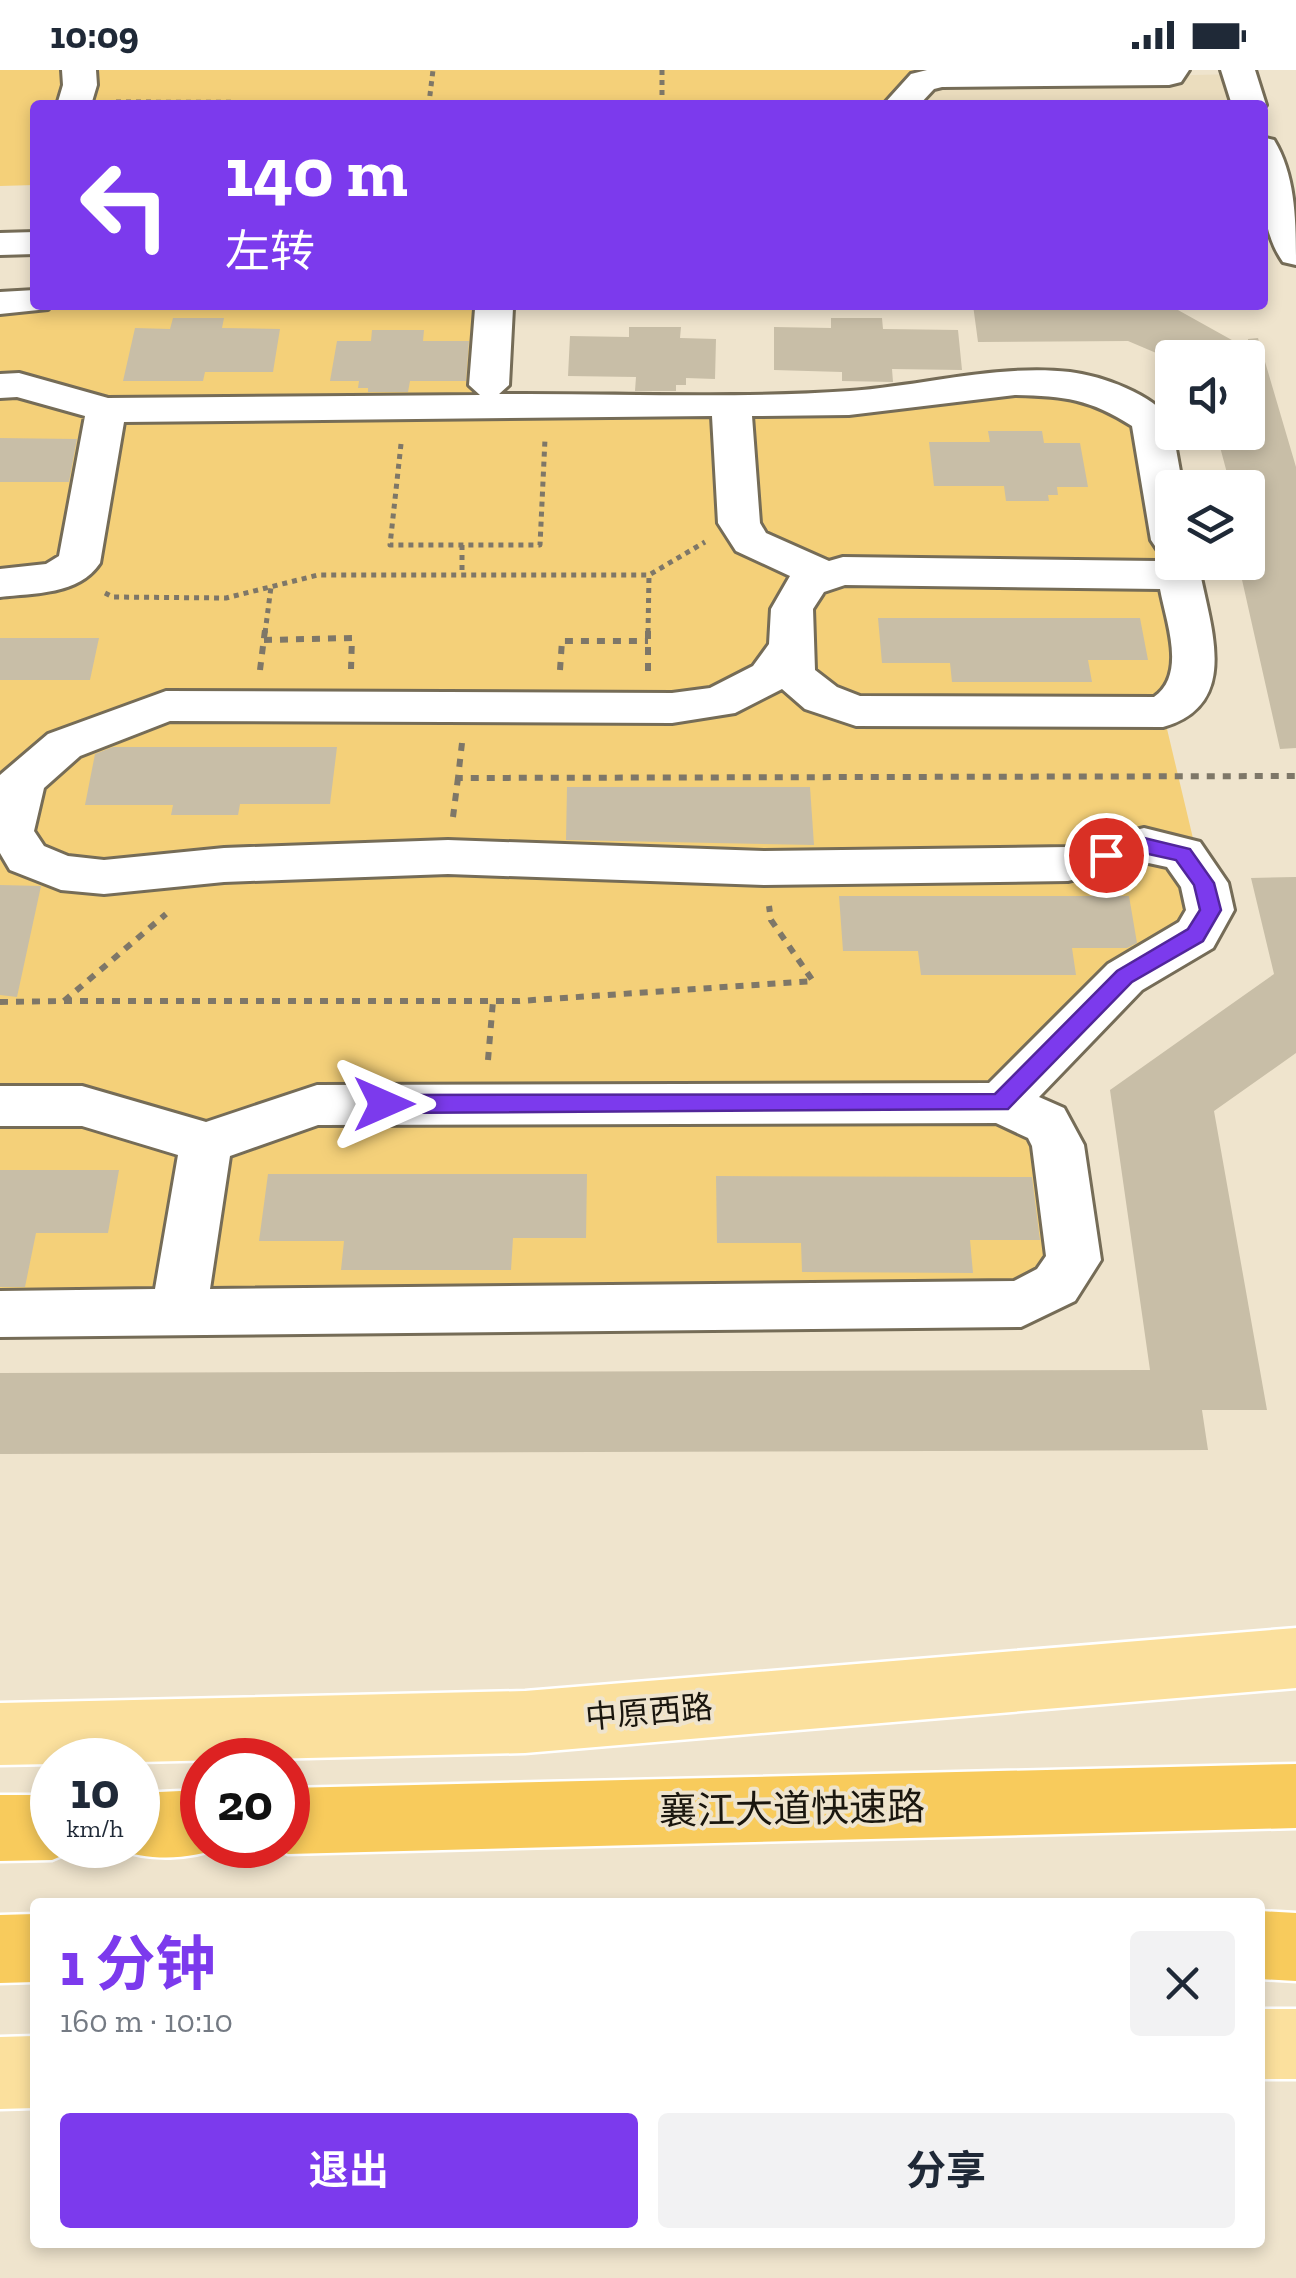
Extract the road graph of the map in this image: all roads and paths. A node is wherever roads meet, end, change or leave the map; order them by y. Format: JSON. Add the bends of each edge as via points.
{"nodes":[{"id":1,"x":433,"y":70,"type":"edge"},
{"id":2,"x":662,"y":70,"type":"edge"},
{"id":3,"x":1172,"y":70,"type":"edge"},
{"id":4,"x":1238,"y":70,"type":"edge"},
{"id":5,"x":76,"y":92,"type":"edge"},
{"id":6,"x":333,"y":100,"type":"edge"},
{"id":7,"x":429,"y":100,"type":"edge"},
{"id":8,"x":662,"y":100,"type":"edge"},
{"id":9,"x":905,"y":100,"type":"edge"},
{"id":10,"x":1247,"y":100,"type":"edge"},
{"id":11,"x":1268,"y":170,"type":"edge"},
{"id":12,"x":1286,"y":241,"type":"edge"},
{"id":13,"x":30,"y":243,"type":"edge"},
{"id":14,"x":0,"y":244,"type":"edge"},
{"id":15,"x":30,"y":301,"type":"edge"},
{"id":16,"x":0,"y":303,"type":"edge"},
{"id":17,"x":494,"y":310,"type":"edge"},
{"id":18,"x":0,"y":386,"type":"edge"},
{"id":19,"x":489,"y":386,"type":"dead end"},
{"id":20,"x":731,"y":404,"type":"junction"},
{"id":21,"x":546,"y":406,"type":"junction"},
{"id":22,"x":404,"y":408,"type":"junction"},
{"id":23,"x":106,"y":410,"type":"junction"},
{"id":24,"x":1160,"y":470,"type":"edge"},
{"id":25,"x":740,"y":523,"type":"junction"},
{"id":26,"x":462,"y":545,"type":"junction"},
{"id":27,"x":1155,"y":560,"type":"edge"},
{"id":28,"x":64,"y":573,"type":"junction"},
{"id":29,"x":462,"y":575,"type":"junction"},
{"id":30,"x":649,"y":575,"type":"junction"},
{"id":31,"x":826,"y":576,"type":"junction"},
{"id":32,"x":1180,"y":580,"type":"edge"},
{"id":33,"x":0,"y":583,"type":"edge"},
{"id":34,"x":271,"y":587,"type":"junction"},
{"id":35,"x":264,"y":640,"type":"junction"},
{"id":36,"x":648,"y":641,"type":"junction"},
{"id":37,"x":791,"y":645,"type":"junction"},
{"id":38,"x":577,"y":674,"type":"dead end"},
{"id":39,"x":350,"y":677,"type":"dead end"},
{"id":40,"x":256,"y":706,"type":"junction"},
{"id":41,"x":467,"y":707,"type":"junction"},
{"id":42,"x":648,"y":708,"type":"junction"},
{"id":43,"x":1296,"y":776,"type":"edge"},
{"id":44,"x":11,"y":793,"type":"edge"},
{"id":45,"x":224,"y":864,"type":"junction"},
{"id":46,"x":764,"y":868,"type":"junction"},
{"id":47,"x":64,"y":1001,"type":"junction"},
{"id":48,"x":493,"y":1001,"type":"junction"},
{"id":49,"x":0,"y":1002,"type":"edge"},
{"id":50,"x":1000,"y":1103,"type":"junction"},
{"id":51,"x":484,"y":1104,"type":"junction"},
{"id":52,"x":0,"y":1106,"type":"edge"},
{"id":53,"x":206,"y":1143,"type":"junction"},
{"id":54,"x":179,"y":1312,"type":"junction"},
{"id":55,"x":0,"y":1314,"type":"edge"},
{"id":56,"x":1296,"y":1658,"type":"edge"},
{"id":57,"x":0,"y":1734,"type":"edge"},
{"id":58,"x":1296,"y":1779,"type":"edge"},
{"id":59,"x":1296,"y":1796,"type":"edge"},
{"id":60,"x":1108,"y":1801,"type":"junction"},
{"id":61,"x":310,"y":1820,"type":"edge"},
{"id":62,"x":30,"y":1827,"type":"edge"},
{"id":63,"x":0,"y":1828,"type":"edge"},
{"id":64,"x":1296,"y":1911,"type":"edge"},
{"id":65,"x":1265,"y":1912,"type":"edge"},
{"id":66,"x":1265,"y":1945,"type":"edge"},
{"id":67,"x":1296,"y":1946,"type":"edge"},
{"id":68,"x":30,"y":1948,"type":"edge"},
{"id":69,"x":0,"y":1949,"type":"edge"},
{"id":70,"x":1265,"y":2044,"type":"edge"},
{"id":71,"x":1296,"y":2044,"type":"edge"},
{"id":72,"x":30,"y":2072,"type":"edge"},
{"id":73,"x":0,"y":2073,"type":"edge"}],
"edges":[{"from":1,"to":7,"type":"path"},
{"from":2,"to":8,"type":"path"},
{"from":3,"to":9,"type":"street","via":[[1150,77],[942,77],[922,81]]},
{"from":4,"to":10,"type":"street"},
{"from":5,"to":6,"type":"path"},
{"from":11,"to":12,"type":"street"},
{"from":13,"to":14,"type":"street"},
{"from":15,"to":16,"type":"street"},
{"from":17,"to":19,"type":"street"},
{"from":18,"to":23,"type":"street"},
{"from":20,"to":21,"type":"street"},
{"from":20,"to":24,"type":"street","via":[[849,403],[1016,383],[1071,384],[1120,401],[1151,421]]},
{"from":20,"to":25,"type":"street"},
{"from":21,"to":22,"type":"street"},
{"from":21,"to":26,"type":"path","via":[[540,545]]},
{"from":22,"to":23,"type":"street"},
{"from":22,"to":26,"type":"path","via":[[390,545]]},
{"from":23,"to":28,"type":"street","via":[[79,563]]},
{"from":25,"to":30,"type":"path"},
{"from":25,"to":31,"type":"street","via":[[752,542]]},
{"from":26,"to":29,"type":"path"},
{"from":27,"to":31,"type":"street"},
{"from":28,"to":33,"type":"street"},
{"from":28,"to":34,"type":"path","via":[[113,596],[226,598]]},
{"from":29,"to":30,"type":"path"},
{"from":29,"to":34,"type":"path","via":[[318,575]]},
{"from":30,"to":36,"type":"path"},
{"from":31,"to":37,"type":"street","via":[[808,582],[792,609]]},
{"from":32,"to":37,"type":"street","via":[[1195,664],[1186,696],[1163,712],[856,711],[821,698],[794,676]]},
{"from":34,"to":35,"type":"path"},
{"from":35,"to":39,"type":"path","via":[[352,638]]},
{"from":35,"to":40,"type":"path"},
{"from":36,"to":38,"type":"path","via":[[562,641],[560,674]]},
{"from":36,"to":42,"type":"path"},
{"from":37,"to":42,"type":"street","via":[[769,677],[719,702]]},
{"from":40,"to":41,"type":"street"},
{"from":40,"to":44,"type":"street","via":[[166,706],[64,745]]},
{"from":41,"to":42,"type":"street"},
{"from":41,"to":43,"type":"path","via":[[458,778]]},
{"from":44,"to":45,"type":"street","via":[[12,832],[27,858],[61,873],[104,877]]},
{"from":45,"to":46,"type":"street","via":[[448,857]]},
{"from":45,"to":47,"type":"path"},
{"from":46,"to":48,"type":"path","via":[[770,920],[814,981]]},
{"from":46,"to":50,"type":"street","via":[[1068,864],[1144,845],[1183,854],[1204,883],[1210,910],[1196,935],[1125,977]]},
{"from":47,"to":48,"type":"path"},
{"from":47,"to":49,"type":"path"},
{"from":48,"to":51,"type":"path"},
{"from":50,"to":51,"type":"street"},
{"from":50,"to":54,"type":"street","via":[[1046,1123],[1058,1145],[1074,1260],[1056,1285],[1020,1304]]},
{"from":51,"to":53,"type":"street","via":[[318,1104]]},
{"from":52,"to":53,"type":"street","via":[[82,1106]]},
{"from":53,"to":54,"type":"street"},
{"from":54,"to":55,"type":"street"},
{"from":56,"to":57,"type":"main road","name":"中原西路","via":[[526,1722]]},
{"from":58,"to":60,"type":"highway"},
{"from":59,"to":60,"type":"highway","name":"襄江大道快速路"},
{"from":60,"to":61,"type":"highway","name":"襄江大道快速路"},
{"from":62,"to":63,"type":"highway"},
{"from":64,"to":65,"type":"highway"},
{"from":66,"to":67,"type":"highway"},
{"from":68,"to":69,"type":"highway"},
{"from":70,"to":71,"type":"main road"},
{"from":72,"to":73,"type":"main road"}]}
